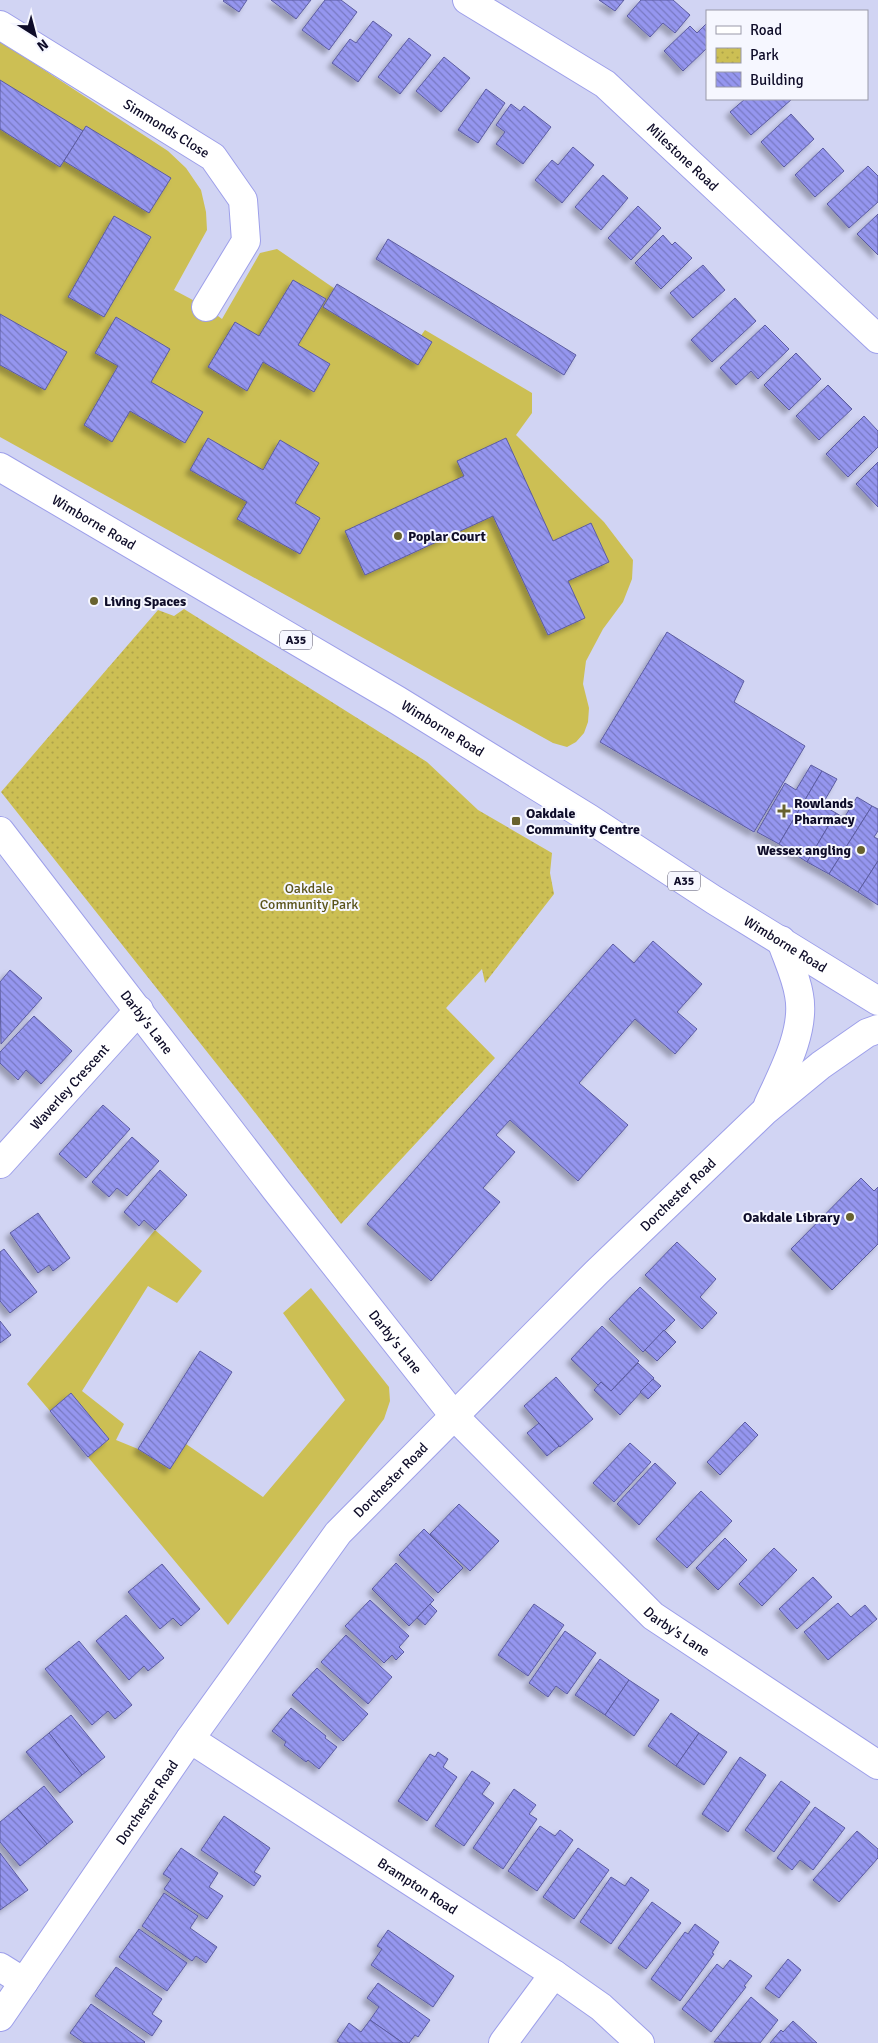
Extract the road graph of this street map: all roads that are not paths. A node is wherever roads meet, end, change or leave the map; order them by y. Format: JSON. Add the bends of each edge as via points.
{"nodes":[{"id":1,"x":467,"y":0,"type":"edge"},
{"id":2,"x":0,"y":25,"type":"edge"},
{"id":3,"x":206,"y":307,"type":"dead end"},
{"id":4,"x":878,"y":339,"type":"edge"},
{"id":5,"x":0,"y":467,"type":"edge"},
{"id":6,"x":0,"y":830,"type":"edge"},
{"id":7,"x":781,"y":940,"type":"junction"},
{"id":8,"x":878,"y":1001,"type":"edge"},
{"id":9,"x":139,"y":1010,"type":"junction"},
{"id":10,"x":878,"y":1029,"type":"edge"},
{"id":11,"x":765,"y":1111,"type":"junction"},
{"id":12,"x":0,"y":1164,"type":"edge"},
{"id":13,"x":455,"y":1417,"type":"junction"},
{"id":14,"x":190,"y":1739,"type":"junction"},
{"id":15,"x":878,"y":1765,"type":"edge"},
{"id":16,"x":0,"y":1967,"type":"edge"},
{"id":17,"x":554,"y":1974,"type":"junction"},
{"id":18,"x":24,"y":1982,"type":"junction"},
{"id":19,"x":0,"y":2017,"type":"edge"},
{"id":20,"x":503,"y":2043,"type":"edge"},
{"id":21,"x":640,"y":2043,"type":"edge"}],
"edges":[{"from":1,"to":4,"type":"main road","name":"Milestone Road","via":[[605,84]]},
{"from":2,"to":3,"type":"main road","name":"Simmonds Close","via":[[213,157],[243,200],[246,241]]},
{"from":5,"to":7,"type":"main road","name":"Wimborne Road","number":"A35","via":[[397,700]]},
{"from":6,"to":9,"type":"main road","name":"Darby's Lane"},
{"from":7,"to":8,"type":"main road","name":"Wimborne Road","number":"A35"},
{"from":7,"to":11,"type":"main road","via":[[800,996],[799,1026],[791,1054]]},
{"from":9,"to":12,"type":"main road","name":"Waverley Crescent"},
{"from":9,"to":13,"type":"main road","name":"Darby's Lane","via":[[304,1227]]},
{"from":10,"to":11,"type":"main road","name":"Dorchester Road","via":[[821,1065]]},
{"from":11,"to":13,"type":"main road","name":"Dorchester Road","via":[[597,1272]]},
{"from":13,"to":14,"type":"main road","name":"Dorchester Road","via":[[338,1533]]},
{"from":13,"to":15,"type":"main road","name":"Darby's Lane","via":[[653,1616]]},
{"from":14,"to":17,"type":"main road","name":"Brampton Road"},
{"from":14,"to":18,"type":"main road","name":"Dorchester Road"},
{"from":16,"to":18,"type":"main road"},
{"from":17,"to":20,"type":"main road"},
{"from":17,"to":21,"type":"main road","name":"Brampton Road","via":[[601,2007]]},
{"from":18,"to":19,"type":"main road","name":"Dorchester Road"}]}
